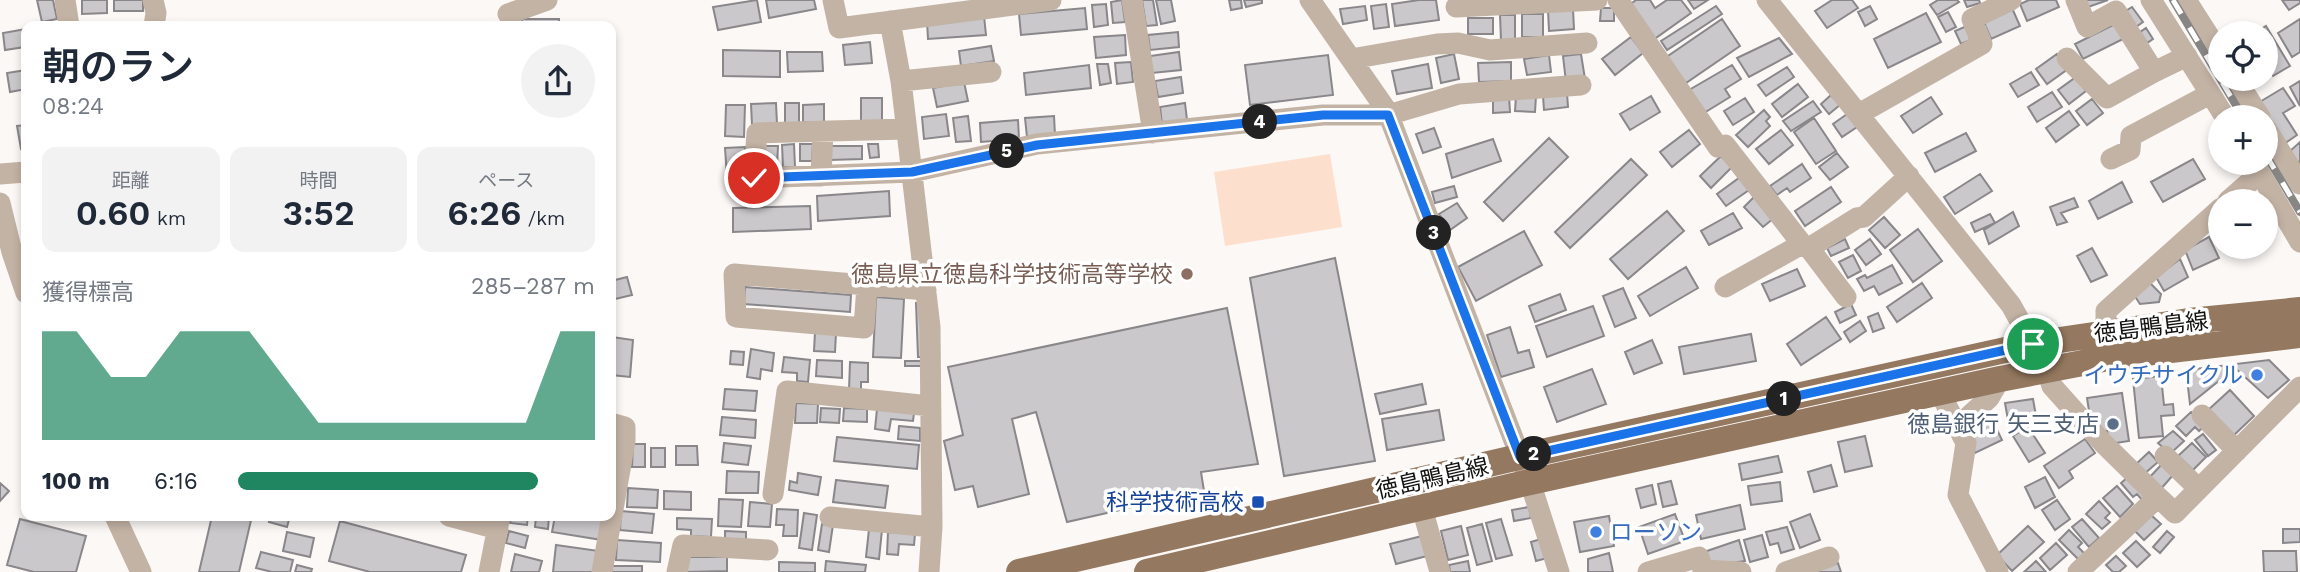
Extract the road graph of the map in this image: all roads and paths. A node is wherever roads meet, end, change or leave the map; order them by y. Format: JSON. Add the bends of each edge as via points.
{"nodes":[{"id":1,"x":65,"y":0,"type":"edge"},
{"id":2,"x":153,"y":0,"type":"edge"},
{"id":3,"x":547,"y":0,"type":"edge"},
{"id":4,"x":833,"y":0,"type":"edge"},
{"id":5,"x":1051,"y":0,"type":"edge"},
{"id":6,"x":1132,"y":0,"type":"edge"},
{"id":7,"x":1310,"y":0,"type":"edge"},
{"id":8,"x":1597,"y":0,"type":"edge"},
{"id":9,"x":1618,"y":0,"type":"edge"},
{"id":10,"x":1767,"y":0,"type":"edge"},
{"id":11,"x":2011,"y":0,"type":"edge"},
{"id":12,"x":2076,"y":0,"type":"edge"},
{"id":13,"x":2151,"y":0,"type":"edge"},
{"id":14,"x":2186,"y":0,"type":"edge"},
{"id":15,"x":1026,"y":2,"type":"edge"},
{"id":16,"x":1456,"y":4,"type":"edge"},
{"id":17,"x":508,"y":13,"type":"edge"},
{"id":18,"x":68,"y":21,"type":"edge"},
{"id":19,"x":155,"y":21,"type":"edge"},
{"id":20,"x":890,"y":21,"type":"junction"},
{"id":21,"x":2208,"y":35,"type":"edge"},
{"id":22,"x":1458,"y":43,"type":"junction"},
{"id":23,"x":1587,"y":43,"type":"dead end"},
{"id":24,"x":2187,"y":56,"type":"junction"},
{"id":25,"x":2067,"y":58,"type":"dead end"},
{"id":26,"x":1351,"y":59,"type":"junction"},
{"id":27,"x":991,"y":72,"type":"dead end"},
{"id":28,"x":2154,"y":72,"type":"junction"},
{"id":29,"x":901,"y":81,"type":"junction"},
{"id":30,"x":1581,"y":85,"type":"dead end"},
{"id":31,"x":2210,"y":94,"type":"junction"},
{"id":32,"x":2217,"y":105,"type":"edge"},
{"id":33,"x":1859,"y":114,"type":"junction"},
{"id":34,"x":1388,"y":115,"type":"junction"},
{"id":35,"x":906,"y":130,"type":"junction"},
{"id":36,"x":823,"y":132,"type":"junction"},
{"id":37,"x":1153,"y":133,"type":"junction"},
{"id":38,"x":2278,"y":148,"type":"edge"},
{"id":39,"x":2111,"y":159,"type":"dead end"},
{"id":40,"x":21,"y":172,"type":"edge"},
{"id":41,"x":912,"y":172,"type":"junction"},
{"id":42,"x":0,"y":174,"type":"edge"},
{"id":43,"x":2251,"y":175,"type":"edge"},
{"id":44,"x":2261,"y":175,"type":"edge"},
{"id":45,"x":821,"y":176,"type":"junction"},
{"id":46,"x":1909,"y":176,"type":"junction"},
{"id":47,"x":2300,"y":184,"type":"edge"},
{"id":48,"x":2239,"y":189,"type":"edge"},
{"id":49,"x":0,"y":203,"type":"edge"},
{"id":50,"x":2208,"y":220,"type":"edge"},
{"id":51,"x":2300,"y":242,"type":"edge"},
{"id":52,"x":1805,"y":246,"type":"junction"},
{"id":53,"x":6,"y":251,"type":"edge"},
{"id":54,"x":21,"y":282,"type":"edge"},
{"id":55,"x":867,"y":285,"type":"junction"},
{"id":56,"x":1726,"y":287,"type":"dead end"},
{"id":57,"x":926,"y":290,"type":"junction"},
{"id":58,"x":1846,"y":297,"type":"dead end"},
{"id":59,"x":2300,"y":310,"type":"edge"},
{"id":60,"x":2106,"y":332,"type":"junction"},
{"id":61,"x":2300,"y":335,"type":"edge"},
{"id":62,"x":2033,"y":344,"type":"junction"},
{"id":63,"x":2047,"y":370,"type":"junction"},
{"id":64,"x":2000,"y":379,"type":"junction"},
{"id":65,"x":2300,"y":387,"type":"edge"},
{"id":66,"x":1939,"y":391,"type":"junction"},
{"id":67,"x":930,"y":406,"type":"junction"},
{"id":68,"x":2202,"y":415,"type":"dead end"},
{"id":69,"x":616,"y":425,"type":"edge"},
{"id":70,"x":1958,"y":426,"type":"junction"},
{"id":71,"x":2237,"y":451,"type":"junction"},
{"id":72,"x":2165,"y":456,"type":"dead end"},
{"id":73,"x":1520,"y":457,"type":"junction"},
{"id":74,"x":1530,"y":482,"type":"junction"},
{"id":75,"x":2199,"y":489,"type":"junction"},
{"id":76,"x":616,"y":492,"type":"edge"},
{"id":77,"x":774,"y":494,"type":"dead end"},
{"id":78,"x":2158,"y":497,"type":"junction"},
{"id":79,"x":1422,"y":508,"type":"junction"},
{"id":80,"x":830,"y":517,"type":"dead end"},
{"id":81,"x":117,"y":521,"type":"edge"},
{"id":82,"x":611,"y":521,"type":"edge"},
{"id":83,"x":499,"y":523,"type":"edge"},
{"id":84,"x":932,"y":527,"type":"junction"},
{"id":85,"x":768,"y":550,"type":"dead end"},
{"id":86,"x":1829,"y":557,"type":"dead end"},
{"id":87,"x":1205,"y":565,"type":"edge"},
{"id":88,"x":1703,"y":571,"type":"edge"},
{"id":89,"x":141,"y":572,"type":"edge"},
{"id":90,"x":489,"y":572,"type":"edge"},
{"id":91,"x":602,"y":572,"type":"edge"},
{"id":92,"x":677,"y":572,"type":"edge"},
{"id":93,"x":929,"y":572,"type":"edge"},
{"id":94,"x":1019,"y":572,"type":"edge"},
{"id":95,"x":1147,"y":572,"type":"edge"},
{"id":96,"x":1440,"y":572,"type":"edge"},
{"id":97,"x":1559,"y":572,"type":"edge"},
{"id":98,"x":1648,"y":572,"type":"edge"},
{"id":99,"x":1741,"y":572,"type":"edge"},
{"id":100,"x":1786,"y":572,"type":"edge"},
{"id":101,"x":1997,"y":572,"type":"edge"},
{"id":102,"x":2078,"y":572,"type":"edge"}],
"edges":[{"from":1,"to":18,"type":"street"},
{"from":2,"to":19,"type":"street"},
{"from":3,"to":17,"type":"street"},
{"from":4,"to":20,"type":"street","via":[[839,28]]},
{"from":5,"to":15,"type":"street"},
{"from":6,"to":37,"type":"street"},
{"from":7,"to":26,"type":"street"},
{"from":8,"to":16,"type":"street"},
{"from":9,"to":52,"type":"street","via":[[1718,147],[1725,145]]},
{"from":10,"to":33,"type":"street"},
{"from":11,"to":33,"type":"street","via":[[1972,19],[1982,44]]},
{"from":12,"to":28,"type":"street","via":[[2087,27],[2116,11]]},
{"from":13,"to":24,"type":"street"},
{"from":14,"to":21,"type":"street"},
{"from":15,"to":20,"type":"street"},
{"from":16,"to":22,"type":"street"},
{"from":20,"to":29,"type":"street"},
{"from":22,"to":23,"type":"street","via":[[1490,50]]},
{"from":22,"to":26,"type":"street"},
{"from":24,"to":28,"type":"street"},
{"from":24,"to":31,"type":"street"},
{"from":25,"to":28,"type":"street","via":[[2107,98]]},
{"from":26,"to":34,"type":"street"},
{"from":27,"to":29,"type":"street"},
{"from":29,"to":35,"type":"street"},
{"from":30,"to":34,"type":"street","via":[[1459,94]]},
{"from":31,"to":32,"type":"street"},
{"from":31,"to":39,"type":"street","via":[[2131,136],[2130,150]]},
{"from":33,"to":46,"type":"street"},
{"from":34,"to":37,"type":"street","via":[[1323,115]]},
{"from":34,"to":73,"type":"street"},
{"from":35,"to":36,"type":"street"},
{"from":35,"to":41,"type":"street"},
{"from":36,"to":45,"type":"street"},
{"from":36,"to":45,"type":"street","via":[[757,133],[754,178]]},
{"from":37,"to":41,"type":"street","via":[[1037,145]]},
{"from":38,"to":47,"type":"street"},
{"from":40,"to":42,"type":"street"},
{"from":41,"to":45,"type":"street"},
{"from":41,"to":57,"type":"street"},
{"from":43,"to":48,"type":"street"},
{"from":44,"to":51,"type":"street"},
{"from":46,"to":52,"type":"street","via":[[1864,217]]},
{"from":46,"to":62,"type":"street","via":[[2011,305]]},
{"from":49,"to":53,"type":"street"},
{"from":50,"to":60,"type":"street","via":[[2106,311]]},
{"from":52,"to":56,"type":"street"},
{"from":52,"to":58,"type":"street"},
{"from":53,"to":54,"type":"street"},
{"from":55,"to":55,"type":"street","via":[[734,274],[736,317],[864,328]]},
{"from":55,"to":57,"type":"street"},
{"from":57,"to":67,"type":"street"},
{"from":59,"to":60,"type":"main road","name":"徳島鴨島線"},
{"from":60,"to":62,"type":"main road","name":"徳島鴨島線"},
{"from":61,"to":63,"type":"main road","name":"徳島鴨島線","via":[[2119,356]]},
{"from":62,"to":63,"type":"street"},
{"from":62,"to":73,"type":"main road","name":"徳島鴨島線"},
{"from":63,"to":64,"type":"main road","name":"徳島鴨島線"},
{"from":63,"to":78,"type":"street","via":[[2052,386]]},
{"from":64,"to":66,"type":"main road","name":"徳島鴨島線"},
{"from":64,"to":70,"type":"street","via":[[1989,398]]},
{"from":65,"to":71,"type":"street"},
{"from":66,"to":70,"type":"street"},
{"from":66,"to":74,"type":"main road","name":"徳島鴨島線"},
{"from":67,"to":77,"type":"street","via":[[787,391]]},
{"from":67,"to":84,"type":"street"},
{"from":68,"to":71,"type":"street"},
{"from":69,"to":76,"type":"street","via":[[625,427],[625,441]]},
{"from":70,"to":101,"type":"street","via":[[1966,443],[1958,495]]},
{"from":71,"to":75,"type":"street"},
{"from":72,"to":75,"type":"street"},
{"from":73,"to":74,"type":"street"},
{"from":73,"to":94,"type":"main road","name":"徳島鴨島線"},
{"from":74,"to":79,"type":"main road","name":"徳島鴨島線"},
{"from":74,"to":97,"type":"street"},
{"from":75,"to":78,"type":"street","via":[[2175,513]]},
{"from":78,"to":102,"type":"street"},
{"from":79,"to":87,"type":"main road","name":"徳島鴨島線"},
{"from":79,"to":96,"type":"street"},
{"from":80,"to":84,"type":"street"},
{"from":81,"to":89,"type":"street"},
{"from":82,"to":91,"type":"street"},
{"from":83,"to":90,"type":"street"},
{"from":84,"to":93,"type":"street"},
{"from":85,"to":92,"type":"street","via":[[683,545]]},
{"from":86,"to":100,"type":"street"},
{"from":87,"to":95,"type":"main road","name":"徳島鴨島線"},
{"from":88,"to":98,"type":"street","via":[[1699,557]]},
{"from":88,"to":99,"type":"street"}]}
